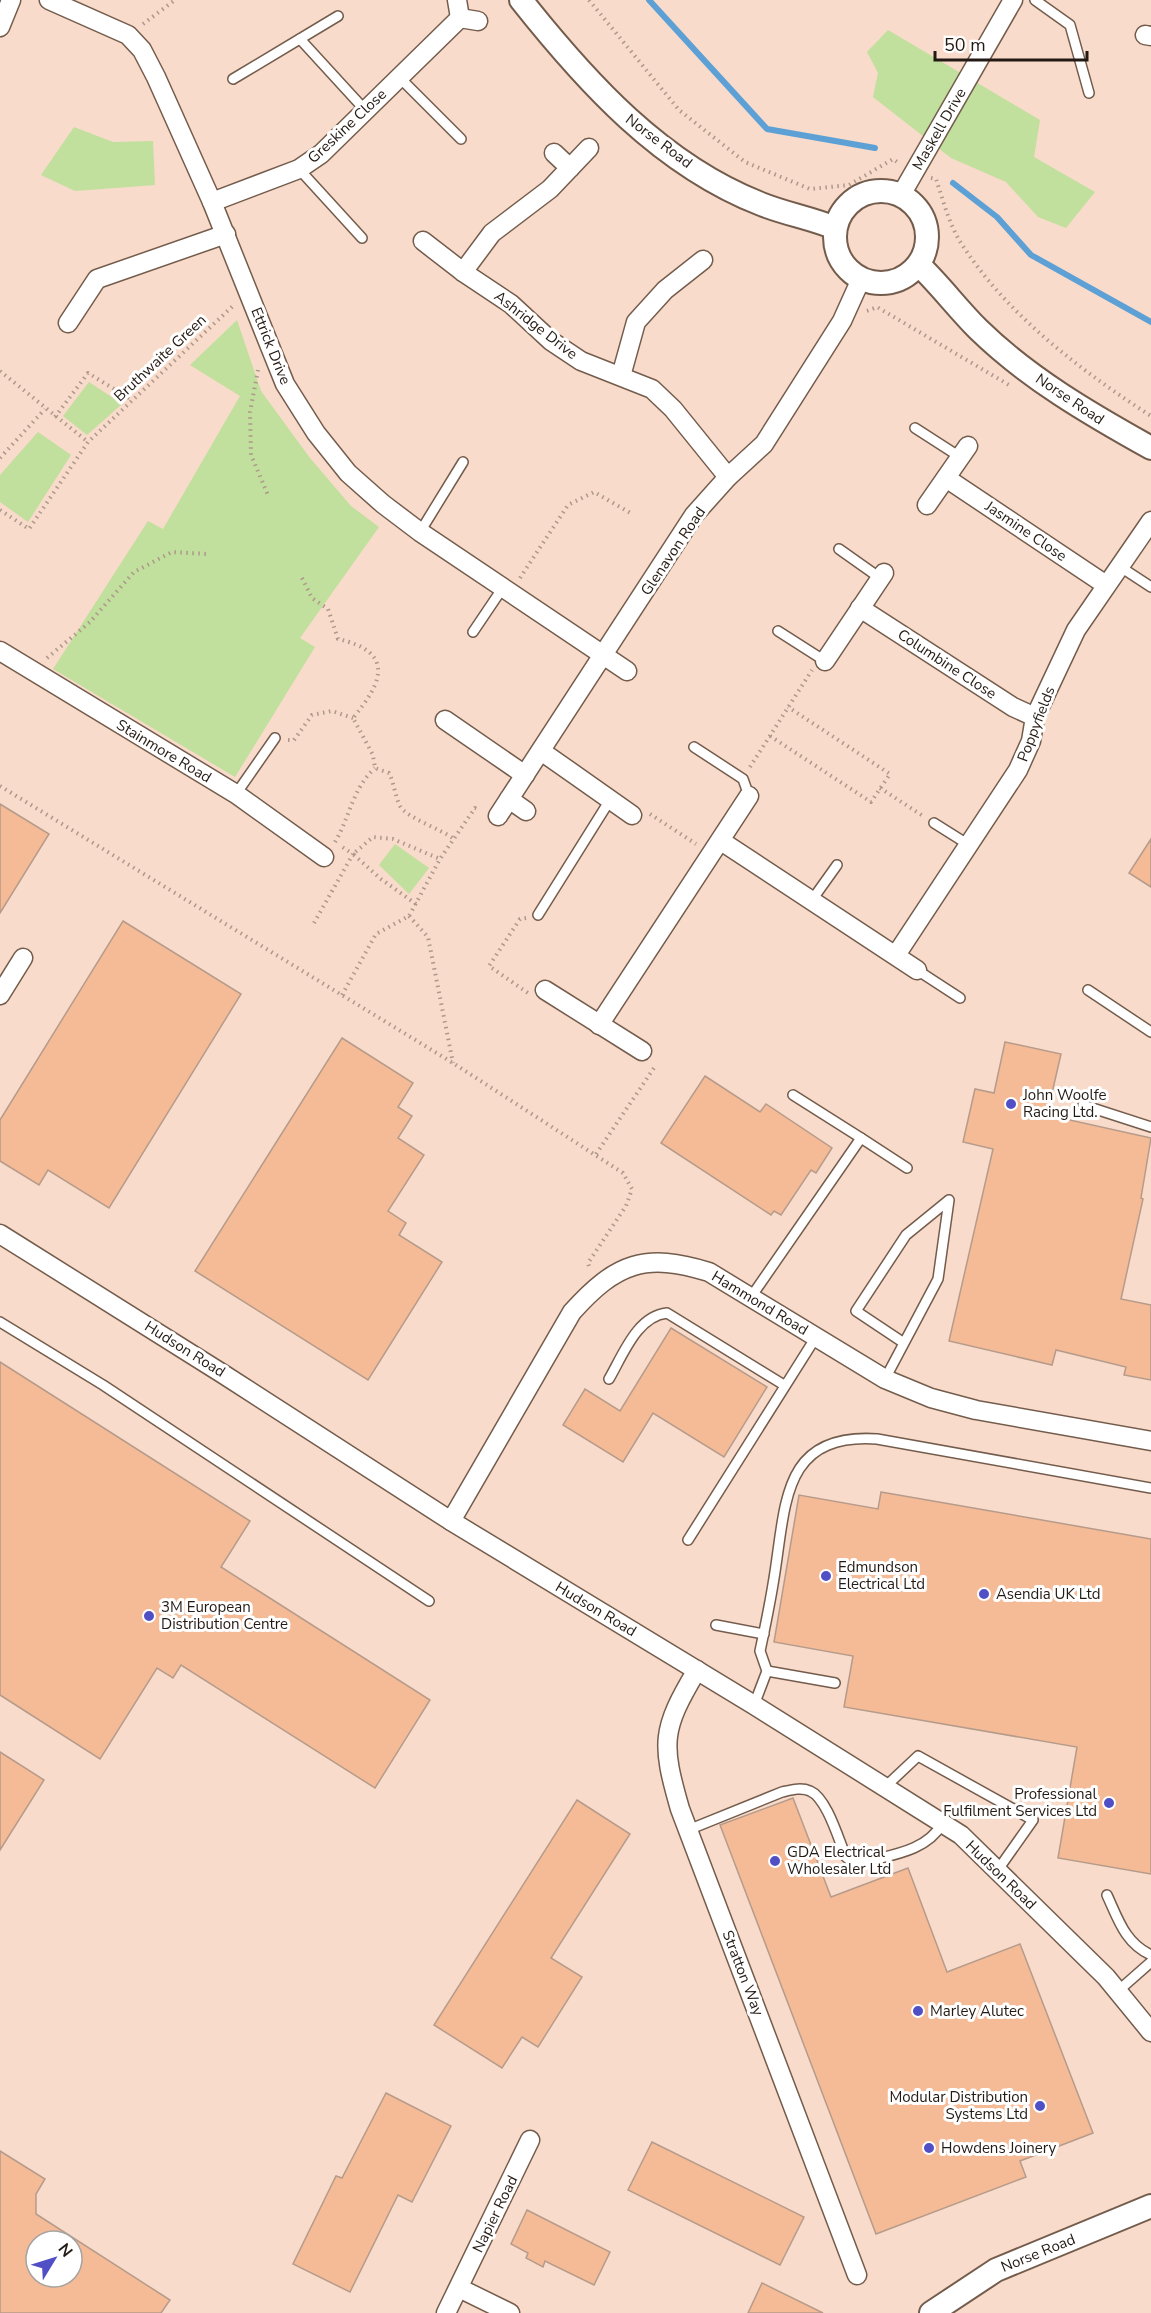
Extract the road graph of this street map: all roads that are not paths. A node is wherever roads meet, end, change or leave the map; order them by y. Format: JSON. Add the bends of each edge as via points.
{"nodes":[{"id":1,"x":11,"y":0,"type":"edge"},
{"id":2,"x":49,"y":0,"type":"edge"},
{"id":3,"x":457,"y":0,"type":"edge"},
{"id":4,"x":521,"y":0,"type":"edge"},
{"id":5,"x":1013,"y":0,"type":"edge"},
{"id":6,"x":1035,"y":0,"type":"edge"},
{"id":7,"x":338,"y":16,"type":"dead end"},
{"id":8,"x":0,"y":27,"type":"edge"},
{"id":9,"x":300,"y":39,"type":"junction"},
{"id":10,"x":399,"y":77,"type":"junction"},
{"id":11,"x":233,"y":78,"type":"dead end"},
{"id":12,"x":1089,"y":93,"type":"dead end"},
{"id":13,"x":365,"y":110,"type":"junction"},
{"id":14,"x":460,"y":139,"type":"dead end"},
{"id":15,"x":589,"y":148,"type":"dead end"},
{"id":16,"x":554,"y":153,"type":"dead end"},
{"id":17,"x":570,"y":168,"type":"junction"},
{"id":18,"x":299,"y":169,"type":"junction"},
{"id":19,"x":901,"y":195,"type":"junction"},
{"id":20,"x":213,"y":202,"type":"junction"},
{"id":21,"x":835,"y":228,"type":"junction"},
{"id":22,"x":226,"y":234,"type":"junction"},
{"id":23,"x":362,"y":238,"type":"dead end"},
{"id":24,"x":423,"y":240,"type":"dead end"},
{"id":25,"x":703,"y":260,"type":"dead end"},
{"id":26,"x":919,"y":265,"type":"junction"},
{"id":27,"x":463,"y":272,"type":"junction"},
{"id":28,"x":861,"y":279,"type":"junction"},
{"id":29,"x":68,"y":323,"type":"dead end"},
{"id":30,"x":621,"y":376,"type":"junction"},
{"id":31,"x":915,"y":428,"type":"dead end"},
{"id":32,"x":1151,"y":448,"type":"edge"},
{"id":33,"x":964,"y":452,"type":"joint"},
{"id":34,"x":464,"y":462,"type":"dead end"},
{"id":35,"x":728,"y":477,"type":"junction"},
{"id":36,"x":946,"y":478,"type":"junction"},
{"id":37,"x":927,"y":505,"type":"dead end"},
{"id":38,"x":1151,"y":521,"type":"edge"},
{"id":39,"x":420,"y":532,"type":"junction"},
{"id":40,"x":839,"y":549,"type":"dead end"},
{"id":41,"x":1119,"y":566,"type":"junction"},
{"id":42,"x":882,"y":575,"type":"joint"},
{"id":43,"x":1106,"y":585,"type":"junction"},
{"id":44,"x":1151,"y":587,"type":"edge"},
{"id":45,"x":507,"y":589,"type":"junction"},
{"id":46,"x":860,"y":608,"type":"junction"},
{"id":47,"x":778,"y":631,"type":"dead end"},
{"id":48,"x":473,"y":632,"type":"dead end"},
{"id":49,"x":0,"y":651,"type":"edge"},
{"id":50,"x":606,"y":655,"type":"junction"},
{"id":51,"x":825,"y":661,"type":"joint"},
{"id":52,"x":627,"y":671,"type":"dead end"},
{"id":53,"x":1035,"y":717,"type":"junction"},
{"id":54,"x":445,"y":720,"type":"dead end"},
{"id":55,"x":275,"y":738,"type":"road end"},
{"id":56,"x":694,"y":747,"type":"dead end"},
{"id":57,"x":541,"y":751,"type":"junction"},
{"id":58,"x":525,"y":775,"type":"junction"},
{"id":59,"x":236,"y":794,"type":"junction"},
{"id":60,"x":749,"y":796,"type":"joint"},
{"id":61,"x":509,"y":799,"type":"junction"},
{"id":62,"x":610,"y":800,"type":"junction"},
{"id":63,"x":526,"y":811,"type":"dead end"},
{"id":64,"x":632,"y":815,"type":"road end"},
{"id":65,"x":498,"y":816,"type":"road end"},
{"id":66,"x":934,"y":823,"type":"road end"},
{"id":67,"x":969,"y":845,"type":"junction"},
{"id":68,"x":717,"y":847,"type":"junction"},
{"id":69,"x":324,"y":857,"type":"dead end"},
{"id":70,"x":837,"y":865,"type":"dead end"},
{"id":71,"x":812,"y":900,"type":"junction"},
{"id":72,"x":538,"y":915,"type":"road end"},
{"id":73,"x":896,"y":955,"type":"junction"},
{"id":74,"x":23,"y":958,"type":"dead end"},
{"id":75,"x":917,"y":970,"type":"joint"},
{"id":76,"x":545,"y":990,"type":"road end"},
{"id":77,"x":1088,"y":990,"type":"dead end"},
{"id":78,"x":0,"y":994,"type":"edge"},
{"id":79,"x":960,"y":998,"type":"dead end"},
{"id":80,"x":599,"y":1025,"type":"junction"},
{"id":81,"x":1151,"y":1032,"type":"edge"},
{"id":82,"x":642,"y":1051,"type":"road end"},
{"id":83,"x":793,"y":1095,"type":"dead end"},
{"id":84,"x":1083,"y":1105,"type":"dead end"},
{"id":85,"x":1151,"y":1126,"type":"edge"},
{"id":86,"x":861,"y":1138,"type":"junction"},
{"id":87,"x":907,"y":1168,"type":"dead end"},
{"id":88,"x":0,"y":1234,"type":"edge"},
{"id":89,"x":750,"y":1297,"type":"junction"},
{"id":90,"x":0,"y":1322,"type":"edge"},
{"id":91,"x":816,"y":1337,"type":"junction"},
{"id":92,"x":904,"y":1343,"type":"junction"},
{"id":93,"x":609,"y":1378,"type":"dead end"},
{"id":94,"x":885,"y":1379,"type":"junction"},
{"id":95,"x":784,"y":1385,"type":"junction"},
{"id":96,"x":1151,"y":1441,"type":"edge"},
{"id":97,"x":1151,"y":1488,"type":"edge"},
{"id":98,"x":451,"y":1521,"type":"junction"},
{"id":99,"x":688,"y":1540,"type":"dead end"},
{"id":100,"x":429,"y":1601,"type":"dead end"},
{"id":101,"x":716,"y":1625,"type":"dead end"},
{"id":102,"x":764,"y":1634,"type":"junction"},
{"id":103,"x":697,"y":1670,"type":"junction"},
{"id":104,"x":767,"y":1671,"type":"junction"},
{"id":105,"x":834,"y":1683,"type":"dead end"},
{"id":106,"x":754,"y":1705,"type":"junction"},
{"id":107,"x":884,"y":1788,"type":"junction"},
{"id":108,"x":942,"y":1824,"type":"junction"},
{"id":109,"x":688,"y":1830,"type":"junction"},
{"id":110,"x":997,"y":1870,"type":"junction"},
{"id":111,"x":1107,"y":1895,"type":"dead end"},
{"id":112,"x":1151,"y":1955,"type":"edge"},
{"id":113,"x":1151,"y":1962,"type":"edge"},
{"id":114,"x":1118,"y":1991,"type":"junction"},
{"id":115,"x":1151,"y":2032,"type":"edge"},
{"id":116,"x":530,"y":2139,"type":"dead end"},
{"id":117,"x":1151,"y":2206,"type":"edge"},
{"id":118,"x":857,"y":2275,"type":"dead end"},
{"id":119,"x":459,"y":2288,"type":"junction"},
{"id":120,"x":446,"y":2313,"type":"edge"},
{"id":121,"x":510,"y":2313,"type":"edge"},
{"id":122,"x":932,"y":2313,"type":"edge"}],
"edges":[{"from":1,"to":8,"type":"street"},
{"from":2,"to":20,"type":"street","name":"Ettrick Drive","via":[[128,35],[142,50]]},
{"from":3,"to":10,"type":"street","name":"Greskine Close","via":[[469,20]]},
{"from":4,"to":21,"type":"street","name":"Norse Road","via":[[570,62],[635,125],[677,157],[761,204]]},
{"from":5,"to":19,"type":"street","name":"Maskell Drive"},
{"from":6,"to":12,"type":"lane","via":[[1070,25]]},
{"from":7,"to":9,"type":"lane"},
{"from":9,"to":11,"type":"lane"},
{"from":9,"to":13,"type":"lane"},
{"from":10,"to":13,"type":"street","name":"Greskine Close"},
{"from":10,"to":14,"type":"lane"},
{"from":13,"to":18,"type":"street","name":"Greskine Close","via":[[321,154]]},
{"from":15,"to":17,"type":"street"},
{"from":16,"to":17,"type":"street"},
{"from":17,"to":27,"type":"street","via":[[550,189],[492,233]]},
{"from":18,"to":20,"type":"street","name":"Greskine Close"},
{"from":18,"to":23,"type":"lane"},
{"from":19,"to":21,"type":"street","via":[[885,191],[866,193],[844,209]]},
{"from":19,"to":26,"type":"street","via":[[918,209],[927,232],[926,250]]},
{"from":20,"to":22,"type":"street","name":"Ettrick Drive"},
{"from":21,"to":28,"type":"street","via":[[836,250],[846,268]]},
{"from":22,"to":29,"type":"street","via":[[97,279]]},
{"from":22,"to":39,"type":"street","name":"Ettrick Drive","via":[[285,384],[316,433],[348,472]]},
{"from":24,"to":27,"type":"street","name":"Ashridge Drive"},
{"from":25,"to":30,"type":"street","via":[[665,290],[636,322]]},
{"from":26,"to":28,"type":"street","via":[[904,278],[881,284]]},
{"from":26,"to":32,"type":"street","name":"Norse Road","via":[[976,327],[1013,360],[1094,416]]},
{"from":27,"to":30,"type":"street","name":"Ashridge Drive","via":[[511,304],[551,341],[581,361]]},
{"from":28,"to":35,"type":"street","name":"Glenavon Road","via":[[842,321],[764,444]]},
{"from":30,"to":35,"type":"street","name":"Ashridge Drive","via":[[652,389]]},
{"from":31,"to":33,"type":"lane"},
{"from":33,"to":36,"type":"street"},
{"from":34,"to":39,"type":"lane"},
{"from":35,"to":50,"type":"street","name":"Glenavon Road","via":[[694,515]]},
{"from":36,"to":37,"type":"street"},
{"from":36,"to":43,"type":"street","name":"Jasmine Close"},
{"from":38,"to":41,"type":"street","name":"Poppyfields"},
{"from":39,"to":45,"type":"street","name":"Ettrick Drive"},
{"from":40,"to":42,"type":"lane"},
{"from":41,"to":43,"type":"street","name":"Poppyfields"},
{"from":41,"to":44,"type":"lane"},
{"from":42,"to":46,"type":"street"},
{"from":43,"to":53,"type":"street","name":"Poppyfields","via":[[1076,630]]},
{"from":45,"to":48,"type":"lane"},
{"from":45,"to":50,"type":"street","name":"Ettrick Drive"},
{"from":46,"to":51,"type":"street"},
{"from":46,"to":53,"type":"street","name":"Columbine Close","via":[[1013,707]]},
{"from":47,"to":51,"type":"lane"},
{"from":49,"to":59,"type":"street","name":"Stainmore Road"},
{"from":50,"to":52,"type":"street","name":"Ettrick Drive"},
{"from":50,"to":57,"type":"street","name":"Glenavon Road"},
{"from":53,"to":67,"type":"street","name":"Poppyfields","via":[[1018,770]]},
{"from":54,"to":58,"type":"street"},
{"from":55,"to":59,"type":"lane"},
{"from":56,"to":60,"type":"lane","via":[[742,778]]},
{"from":57,"to":58,"type":"street","name":"Glenavon Road"},
{"from":57,"to":62,"type":"street"},
{"from":58,"to":61,"type":"street","name":"Glenavon Road"},
{"from":59,"to":69,"type":"street","name":"Stainmore Road"},
{"from":60,"to":68,"type":"street"},
{"from":61,"to":63,"type":"street"},
{"from":61,"to":65,"type":"street","name":"Glenavon Road"},
{"from":62,"to":64,"type":"street"},
{"from":62,"to":72,"type":"lane"},
{"from":66,"to":67,"type":"lane"},
{"from":67,"to":73,"type":"street","name":"Poppyfields"},
{"from":68,"to":71,"type":"street"},
{"from":68,"to":80,"type":"street"},
{"from":70,"to":71,"type":"lane"},
{"from":71,"to":73,"type":"street"},
{"from":73,"to":75,"type":"street"},
{"from":74,"to":78,"type":"street"},
{"from":75,"to":79,"type":"lane"},
{"from":76,"to":80,"type":"street"},
{"from":77,"to":81,"type":"lane"},
{"from":80,"to":82,"type":"street"},
{"from":83,"to":86,"type":"lane"},
{"from":84,"to":85,"type":"lane"},
{"from":86,"to":87,"type":"lane"},
{"from":86,"to":89,"type":"lane"},
{"from":88,"to":98,"type":"street","name":"Hudson Road"},
{"from":89,"to":91,"type":"street","name":"Hammond Road"},
{"from":89,"to":98,"type":"street","name":"Hammond Road","via":[[709,1272],[678,1262],[645,1263],[620,1270],[594,1288],[572,1312]]},
{"from":90,"to":100,"type":"lane","via":[[103,1385]]},
{"from":91,"to":94,"type":"street","name":"Hammond Road"},
{"from":91,"to":95,"type":"lane"},
{"from":92,"to":92,"type":"lane","via":[[938,1279],[949,1200],[906,1235],[856,1311]]},
{"from":92,"to":94,"type":"lane"},
{"from":93,"to":95,"type":"lane","via":[[640,1327],[649,1317],[667,1313]]},
{"from":94,"to":96,"type":"street","name":"Hammond Road","via":[[931,1398],[976,1410]]},
{"from":95,"to":99,"type":"lane"},
{"from":97,"to":102,"type":"lane","via":[[850,1437],[812,1453],[791,1480]]},
{"from":98,"to":103,"type":"street","name":"Hudson Road"},
{"from":101,"to":102,"type":"lane"},
{"from":102,"to":104,"type":"lane","via":[[760,1651]]},
{"from":103,"to":106,"type":"street","name":"Hudson Road"},
{"from":103,"to":109,"type":"street","name":"Stratton Way","via":[[667,1731],[668,1768]]},
{"from":104,"to":105,"type":"lane"},
{"from":104,"to":106,"type":"lane"},
{"from":106,"to":107,"type":"street","name":"Hudson Road"},
{"from":107,"to":108,"type":"street","name":"Hudson Road"},
{"from":107,"to":110,"type":"lane","via":[[918,1755],[1033,1820]]},
{"from":108,"to":109,"type":"lane","via":[[936,1834],[919,1845],[861,1863],[852,1862],[846,1857],[824,1805],[809,1790],[798,1789]]},
{"from":108,"to":110,"type":"street","name":"Hudson Road","via":[[961,1835]]},
{"from":109,"to":118,"type":"street","name":"Stratton Way"},
{"from":110,"to":114,"type":"street","name":"Hudson Road"},
{"from":111,"to":112,"type":"lane","via":[[1119,1927]]},
{"from":113,"to":114,"type":"lane"},
{"from":114,"to":115,"type":"street","name":"Hudson Road"},
{"from":116,"to":119,"type":"street","name":"Napier Road"},
{"from":117,"to":122,"type":"street","name":"Norse Road","via":[[996,2270]]},
{"from":119,"to":120,"type":"street","name":"Napier Road"},
{"from":119,"to":121,"type":"street"}]}
